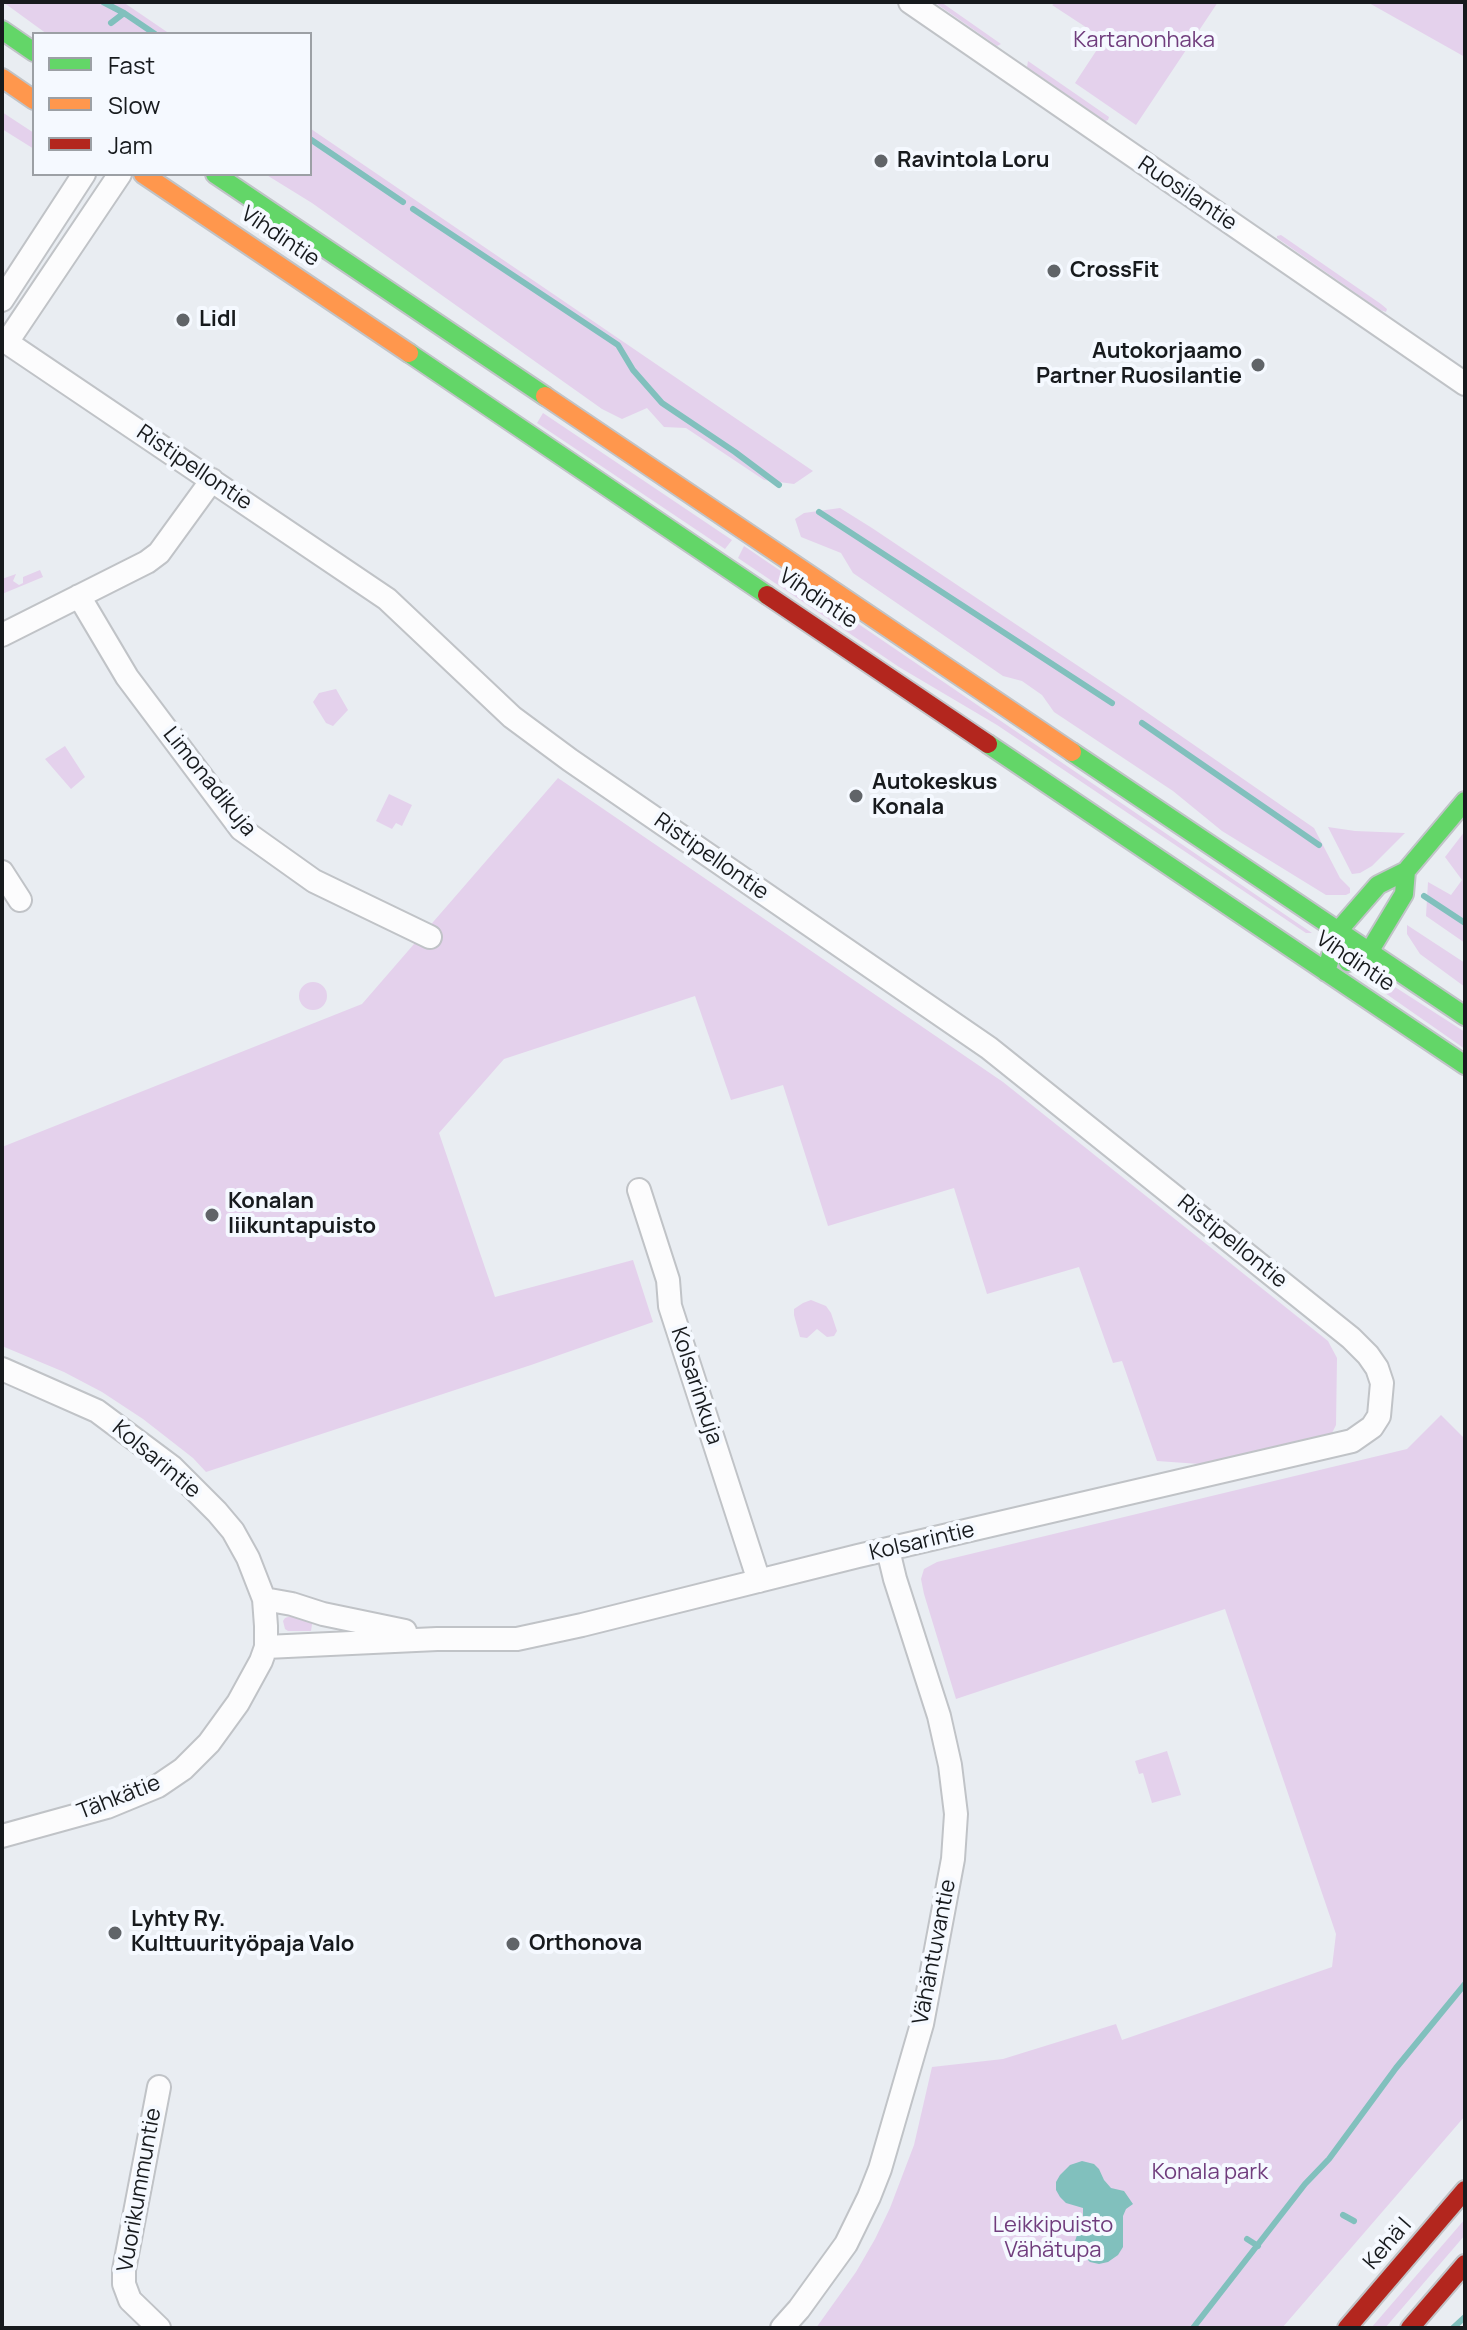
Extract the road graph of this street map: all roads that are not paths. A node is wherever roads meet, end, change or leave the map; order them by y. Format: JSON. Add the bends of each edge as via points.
{"nodes":[{"id":1,"x":910,"y":2,"type":"edge"},
{"id":2,"x":2,"y":30,"type":"edge"},
{"id":3,"x":32,"y":51,"type":"edge"},
{"id":4,"x":2,"y":78,"type":"edge"},
{"id":5,"x":32,"y":99,"type":"edge"},
{"id":6,"x":83,"y":176,"type":"edge"},
{"id":7,"x":119,"y":176,"type":"edge"},
{"id":8,"x":146,"y":176,"type":"edge"},
{"id":9,"x":218,"y":176,"type":"edge"},
{"id":10,"x":2,"y":300,"type":"edge"},
{"id":11,"x":5,"y":341,"type":"edge"},
{"id":12,"x":1465,"y":384,"type":"edge"},
{"id":13,"x":212,"y":480,"type":"junction"},
{"id":14,"x":79,"y":596,"type":"junction"},
{"id":15,"x":2,"y":635,"type":"edge"},
{"id":16,"x":1465,"y":801,"type":"edge"},
{"id":17,"x":1406,"y":871,"type":"junction"},
{"id":18,"x":2,"y":872,"type":"edge"},
{"id":19,"x":20,"y":900,"type":"dead end"},
{"id":20,"x":1338,"y":931,"type":"junction"},
{"id":21,"x":430,"y":937,"type":"dead end"},
{"id":22,"x":1369,"y":952,"type":"junction"},
{"id":23,"x":1326,"y":972,"type":"junction"},
{"id":24,"x":1465,"y":1016,"type":"edge"},
{"id":25,"x":1465,"y":1065,"type":"edge"},
{"id":26,"x":639,"y":1190,"type":"dead end"},
{"id":27,"x":2,"y":1369,"type":"edge"},
{"id":28,"x":1382,"y":1399,"type":"joint"},
{"id":29,"x":888,"y":1550,"type":"junction"},
{"id":30,"x":759,"y":1581,"type":"junction"},
{"id":31,"x":264,"y":1599,"type":"junction"},
{"id":32,"x":437,"y":1639,"type":"junction"},
{"id":33,"x":266,"y":1647,"type":"junction"},
{"id":34,"x":2,"y":1836,"type":"edge"},
{"id":35,"x":159,"y":2087,"type":"dead end"},
{"id":36,"x":1465,"y":2190,"type":"edge"},
{"id":37,"x":1465,"y":2264,"type":"edge"},
{"id":38,"x":159,"y":2328,"type":"edge"},
{"id":39,"x":782,"y":2328,"type":"edge"},
{"id":40,"x":1347,"y":2328,"type":"edge"},
{"id":41,"x":1410,"y":2328,"type":"edge"}],
"edges":[{"from":1,"to":12,"type":"street","name":"Ruosilantie"},
{"from":2,"to":3,"type":"main road"},
{"from":4,"to":5,"type":"main road"},
{"from":6,"to":10,"type":"street"},
{"from":7,"to":11,"type":"street","name":"Ristipellontie"},
{"from":8,"to":23,"type":"main road","name":"Vihdintie"},
{"from":9,"to":20,"type":"main road","name":"Vihdintie"},
{"from":11,"to":13,"type":"street","name":"Ristipellontie"},
{"from":13,"to":14,"type":"street","via":[[159,553]]},
{"from":13,"to":28,"type":"street","name":"Ristipellontie","via":[[387,599],[512,717],[570,760],[989,1048],[1351,1338],[1377,1368]]},
{"from":14,"to":15,"type":"street"},
{"from":14,"to":21,"type":"street","name":"Limonadikuja","via":[[127,677],[241,829],[314,881]]},
{"from":16,"to":17,"type":"main road"},
{"from":17,"to":20,"type":"main road","via":[[1378,885]]},
{"from":17,"to":22,"type":"main road","via":[[1404,894]]},
{"from":18,"to":19,"type":"street"},
{"from":20,"to":22,"type":"main road","name":"Vihdintie"},
{"from":20,"to":23,"type":"main road"},
{"from":22,"to":23,"type":"main road"},
{"from":22,"to":24,"type":"main road","name":"Vihdintie"},
{"from":23,"to":25,"type":"main road","name":"Vihdintie"},
{"from":26,"to":30,"type":"street","name":"Kolsarinkuja","via":[[668,1280],[670,1306]]},
{"from":27,"to":31,"type":"street","name":"Kolsarintie","via":[[97,1411],[172,1467],[233,1531]]},
{"from":28,"to":29,"type":"street","name":"Kolsarintie","via":[[1372,1427],[1352,1441]]},
{"from":29,"to":30,"type":"street","name":"Kolsarintie"},
{"from":29,"to":39,"type":"street","name":"Vähäntuvantie","via":[[950,1765],[956,1814],[953,1859],[922,2024],[880,2169],[846,2244]]},
{"from":30,"to":32,"type":"street","name":"Kolsarintie","via":[[517,1639]]},
{"from":31,"to":32,"type":"street","name":"Kolsarintie"},
{"from":31,"to":33,"type":"street","name":"Kolsarintie"},
{"from":32,"to":33,"type":"street","name":"Kolsarintie"},
{"from":33,"to":34,"type":"street","name":"Tähkätie","via":[[238,1703],[183,1769],[158,1786],[107,1807]]},
{"from":35,"to":38,"type":"street","name":"Vuorikummuntie","via":[[124,2284],[130,2300]]},
{"from":36,"to":40,"type":"main road","name":"Kehä I"},
{"from":37,"to":41,"type":"main road"}]}
